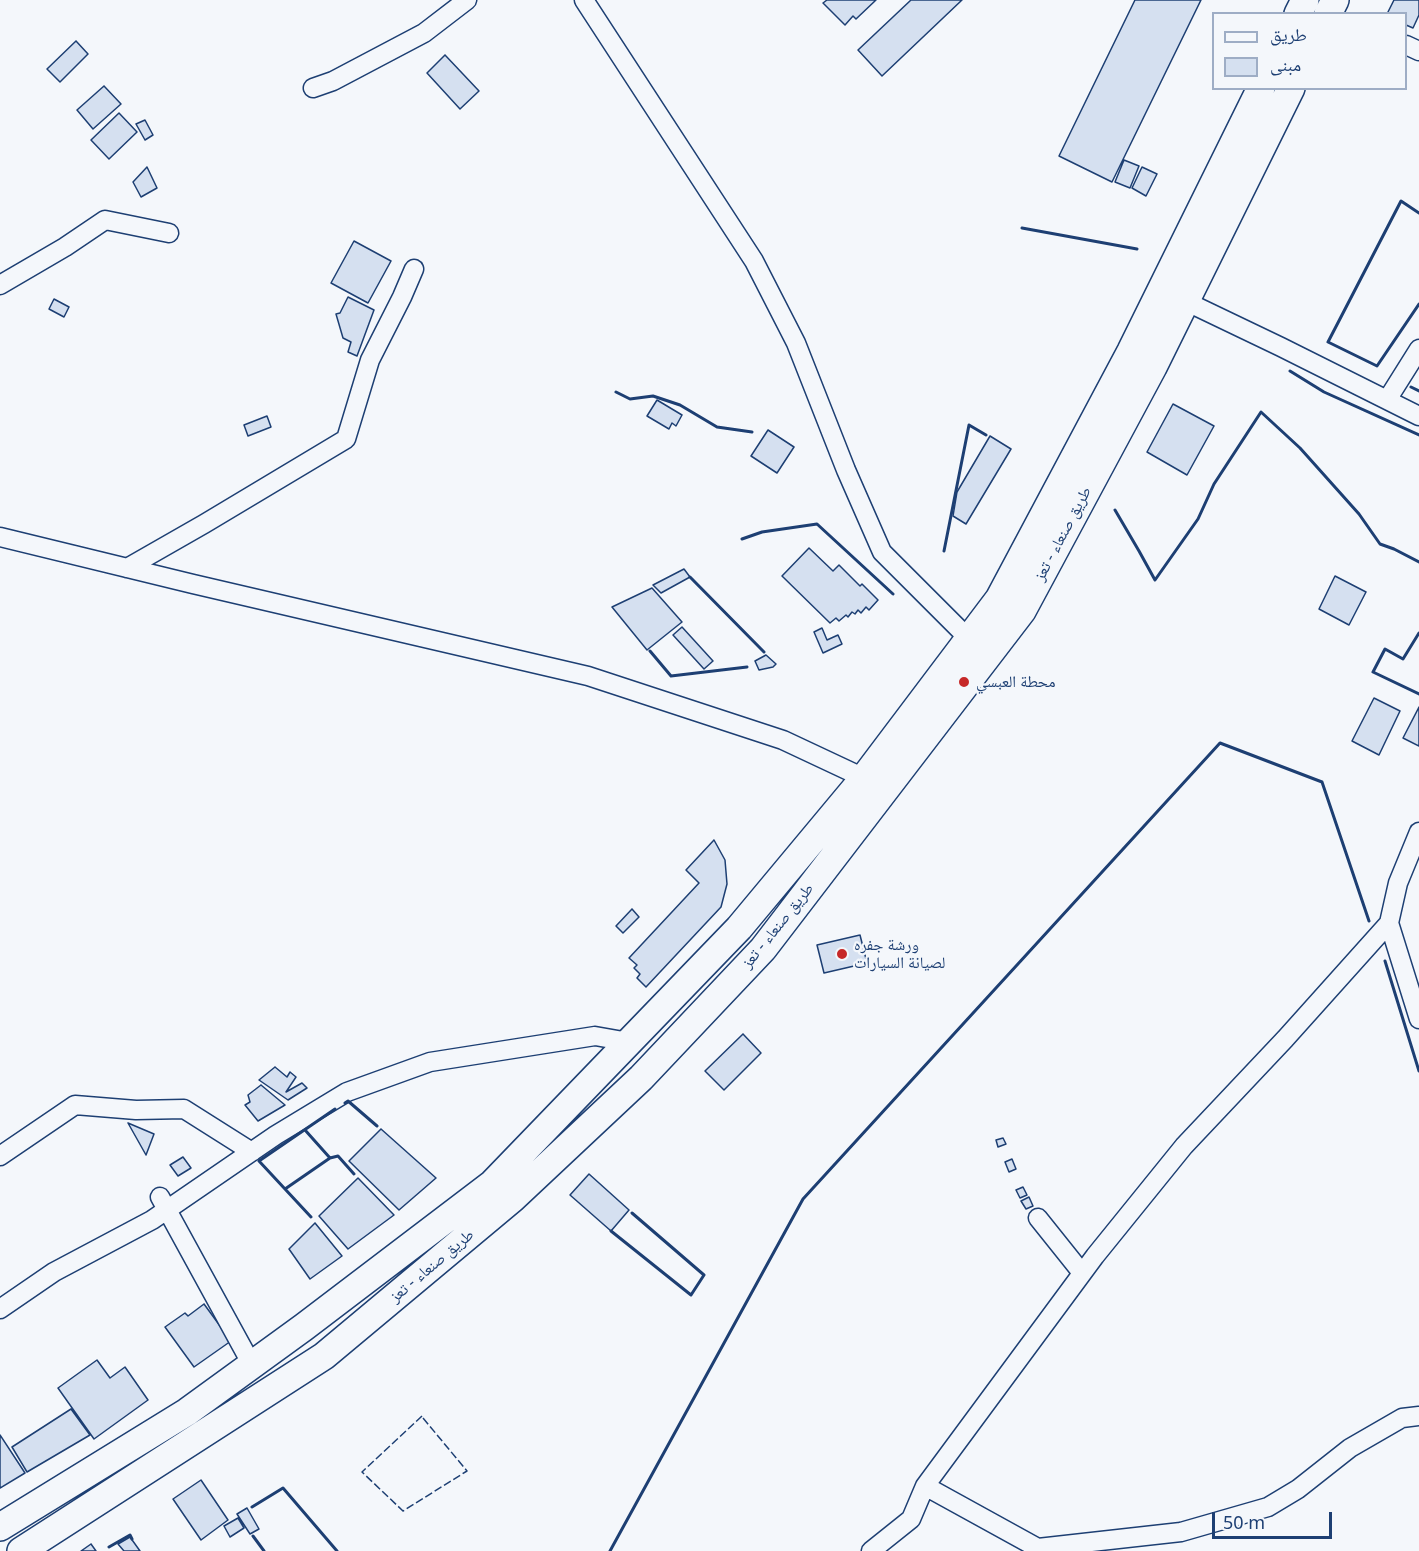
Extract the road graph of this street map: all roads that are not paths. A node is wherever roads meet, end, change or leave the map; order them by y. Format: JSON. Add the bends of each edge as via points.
{"nodes":[{"id":1,"x":467,"y":0,"type":"edge"},
{"id":2,"x":584,"y":0,"type":"edge"},
{"id":3,"x":314,"y":88,"type":"dead end"},
{"id":4,"x":1260,"y":90,"type":"edge"},
{"id":5,"x":1290,"y":90,"type":"edge"},
{"id":6,"x":169,"y":233,"type":"dead end"},
{"id":7,"x":414,"y":269,"type":"dead end"},
{"id":8,"x":0,"y":285,"type":"edge"},
{"id":9,"x":1185,"y":301,"type":"junction"},
{"id":10,"x":1419,"y":349,"type":"edge"},
{"id":11,"x":1387,"y":400,"type":"junction"},
{"id":12,"x":1419,"y":416,"type":"edge"},
{"id":13,"x":0,"y":537,"type":"edge"},
{"id":14,"x":127,"y":568,"type":"junction"},
{"id":15,"x":969,"y":639,"type":"junction"},
{"id":16,"x":864,"y":778,"type":"junction"},
{"id":17,"x":1419,"y":832,"type":"edge"},
{"id":18,"x":1389,"y":924,"type":"junction"},
{"id":19,"x":1419,"y":1019,"type":"edge"},
{"id":20,"x":629,"y":1042,"type":"junction"},
{"id":21,"x":252,"y":1152,"type":"junction"},
{"id":22,"x":0,"y":1156,"type":"edge"},
{"id":23,"x":163,"y":1204,"type":"junction"},
{"id":24,"x":1038,"y":1218,"type":"dead end"},
{"id":25,"x":1082,"y":1274,"type":"junction"},
{"id":26,"x":0,"y":1309,"type":"edge"},
{"id":27,"x":252,"y":1365,"type":"junction"},
{"id":28,"x":1419,"y":1416,"type":"edge"},
{"id":29,"x":925,"y":1486,"type":"junction"},
{"id":30,"x":0,"y":1527,"type":"edge"},
{"id":31,"x":1040,"y":1549,"type":"edge"},
{"id":32,"x":21,"y":1551,"type":"edge"},
{"id":33,"x":871,"y":1551,"type":"edge"}],
"edges":[{"from":1,"to":3,"type":"street","via":[[424,33]]},
{"from":2,"to":15,"type":"street","via":[[754,261],[796,343],[882,552]]},
{"from":4,"to":15,"type":"highway","name":"طريق صنعاء - تعز","via":[[1131,351],[999,599]]},
{"from":5,"to":9,"type":"highway","name":"طريق صنعاء - تعز"},
{"from":6,"to":8,"type":"street","via":[[105,220]]},
{"from":7,"to":14,"type":"street","via":[[370,360],[346,439]]},
{"from":9,"to":11,"type":"street"},
{"from":9,"to":32,"type":"highway","name":"طريق صنعاء - تعز","via":[[1022,611],[755,957],[641,1078],[512,1199],[324,1356]]},
{"from":10,"to":11,"type":"street"},
{"from":11,"to":12,"type":"street"},
{"from":13,"to":14,"type":"street"},
{"from":14,"to":16,"type":"street","via":[[588,676],[783,740]]},
{"from":15,"to":16,"type":"highway","name":"طريق صنعاء - تعز"},
{"from":16,"to":20,"type":"highway","name":"طريق صنعاء - تعز","via":[[740,928]]},
{"from":17,"to":18,"type":"street","via":[[1398,883]]},
{"from":18,"to":19,"type":"street"},
{"from":18,"to":25,"type":"street","via":[[1184,1146]]},
{"from":20,"to":21,"type":"street","via":[[595,1036],[430,1062],[346,1092]]},
{"from":20,"to":27,"type":"highway","name":"طريق صنعاء - تعز","via":[[492,1184]]},
{"from":21,"to":22,"type":"street","via":[[184,1109],[75,1106]]},
{"from":21,"to":23,"type":"street"},
{"from":23,"to":26,"type":"street","via":[[152,1220],[54,1272]]},
{"from":23,"to":27,"type":"street"},
{"from":24,"to":25,"type":"street"},
{"from":25,"to":29,"type":"street"},
{"from":27,"to":30,"type":"highway","name":"طريق صنعاء - تعز","via":[[187,1412]]},
{"from":28,"to":31,"type":"street","via":[[1402,1418],[1350,1448],[1268,1507],[1181,1532]]},
{"from":29,"to":31,"type":"street"},
{"from":29,"to":33,"type":"street","via":[[911,1519]]}]}
